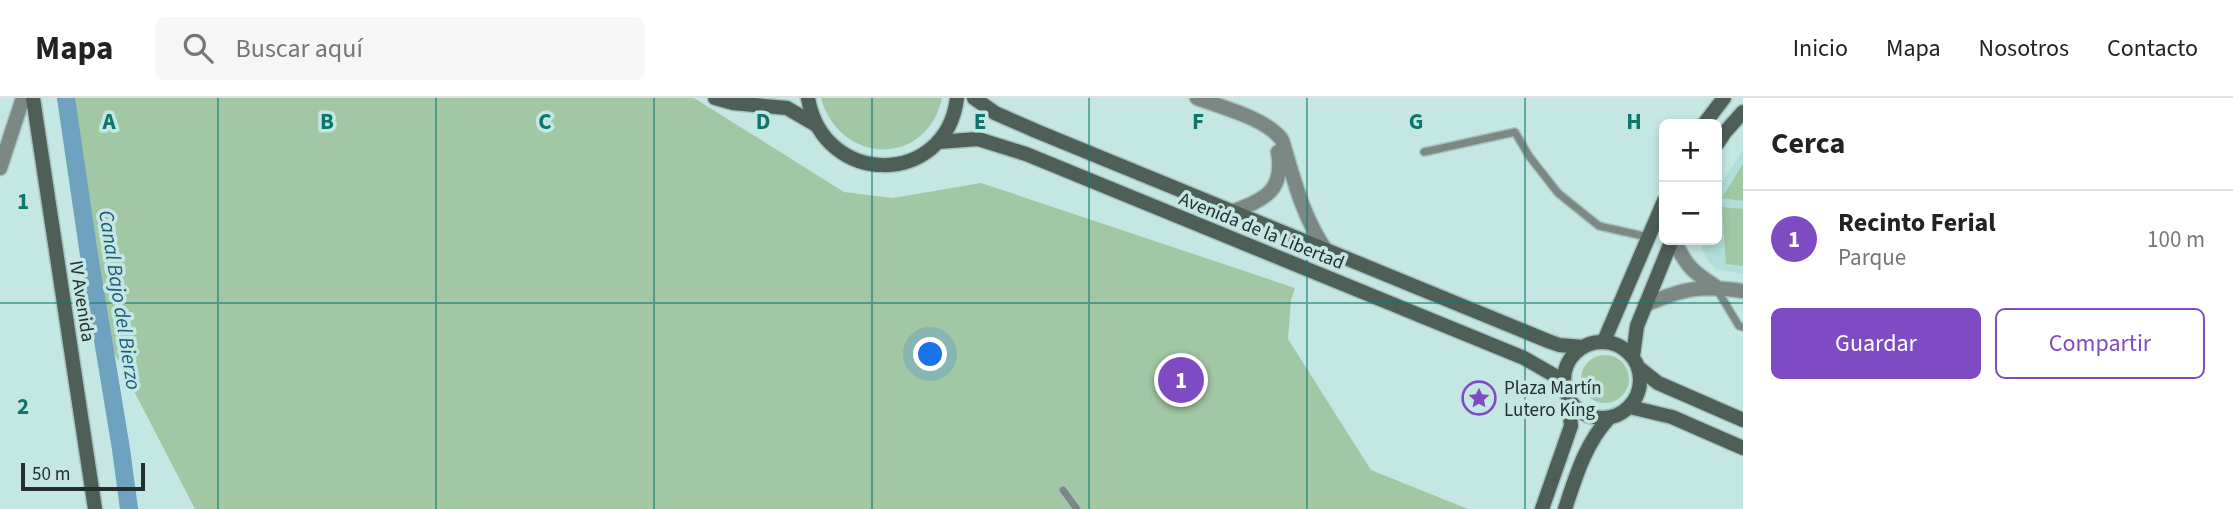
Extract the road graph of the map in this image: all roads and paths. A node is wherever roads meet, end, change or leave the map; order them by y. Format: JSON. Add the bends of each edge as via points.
{"nodes":[{"id":1,"x":23,"y":98,"type":"edge"},
{"id":2,"x":33,"y":98,"type":"edge"},
{"id":3,"x":715,"y":98,"type":"edge"},
{"id":4,"x":808,"y":98,"type":"edge"},
{"id":5,"x":957,"y":98,"type":"edge"},
{"id":6,"x":974,"y":98,"type":"edge"},
{"id":7,"x":1197,"y":98,"type":"edge"},
{"id":8,"x":1724,"y":98,"type":"edge"},
{"id":9,"x":1743,"y":112,"type":"edge"},
{"id":10,"x":1708,"y":119,"type":"edge"},
{"id":11,"x":1262,"y":123,"type":"junction"},
{"id":12,"x":816,"y":125,"type":"junction"},
{"id":13,"x":1722,"y":136,"type":"edge"},
{"id":14,"x":938,"y":142,"type":"junction"},
{"id":15,"x":1424,"y":152,"type":"dead end"},
{"id":16,"x":0,"y":168,"type":"edge"},
{"id":17,"x":1231,"y":212,"type":"junction"},
{"id":18,"x":1659,"y":213,"type":"edge"},
{"id":19,"x":1649,"y":237,"type":"junction"},
{"id":20,"x":1671,"y":245,"type":"edge"},
{"id":21,"x":1676,"y":245,"type":"edge"},
{"id":22,"x":1328,"y":252,"type":"junction"},
{"id":23,"x":1716,"y":287,"type":"junction"},
{"id":24,"x":1743,"y":291,"type":"edge"},
{"id":25,"x":1645,"y":305,"type":"junction"},
{"id":26,"x":1743,"y":327,"type":"edge"},
{"id":27,"x":1604,"y":341,"type":"junction"},
{"id":28,"x":1583,"y":347,"type":"junction"},
{"id":29,"x":1636,"y":362,"type":"junction"},
{"id":30,"x":1564,"y":381,"type":"junction"},
{"id":31,"x":1569,"y":399,"type":"junction"},
{"id":32,"x":1630,"y":407,"type":"junction"},
{"id":33,"x":1609,"y":418,"type":"junction"},
{"id":34,"x":1743,"y":421,"type":"edge"},
{"id":35,"x":1743,"y":448,"type":"edge"},
{"id":36,"x":1063,"y":490,"type":"dead end"},
{"id":37,"x":95,"y":509,"type":"edge"},
{"id":38,"x":1077,"y":509,"type":"edge"},
{"id":39,"x":1542,"y":509,"type":"edge"},
{"id":40,"x":1565,"y":509,"type":"edge"}],
"edges":[{"from":1,"to":16,"type":"street"},
{"from":2,"to":37,"type":"main road","name":"IV Avenida"},
{"from":3,"to":12,"type":"main road","via":[[787,108]]},
{"from":4,"to":12,"type":"main road"},
{"from":5,"to":14,"type":"main road","via":[[954,115]]},
{"from":6,"to":17,"type":"main road","name":"Avenida de la Libertad","via":[[995,113]]},
{"from":7,"to":11,"type":"street"},
{"from":8,"to":10,"type":"main road"},
{"from":9,"to":13,"type":"main road"},
{"from":11,"to":17,"type":"street","via":[[1279,152],[1280,177],[1268,194]]},
{"from":11,"to":22,"type":"street","via":[[1282,140],[1308,220]]},
{"from":12,"to":14,"type":"main road","via":[[838,151],[879,166],[912,160]]},
{"from":14,"to":30,"type":"main road","name":"Avenida de la Libertad","via":[[978,139],[1026,154],[1524,358]]},
{"from":15,"to":19,"type":"lane","via":[[1515,132],[1558,193],[1598,226]]},
{"from":17,"to":22,"type":"main road","name":"Avenida de la Libertad"},
{"from":18,"to":19,"type":"main road"},
{"from":19,"to":27,"type":"main road"},
{"from":20,"to":25,"type":"main road"},
{"from":21,"to":23,"type":"street","via":[[1695,274]]},
{"from":22,"to":28,"type":"main road","name":"Avenida de la Libertad","via":[[1548,341]]},
{"from":23,"to":24,"type":"street"},
{"from":23,"to":25,"type":"street","via":[[1678,291]]},
{"from":23,"to":26,"type":"lane"},
{"from":25,"to":29,"type":"main road","via":[[1637,326]]},
{"from":27,"to":28,"type":"main road"},
{"from":27,"to":29,"type":"main road","via":[[1620,346]]},
{"from":28,"to":30,"type":"main road","via":[[1569,362]]},
{"from":29,"to":32,"type":"main road","via":[[1641,382]]},
{"from":29,"to":34,"type":"main road","via":[[1658,383]]},
{"from":30,"to":31,"type":"main road"},
{"from":31,"to":33,"type":"main road","via":[[1586,414]]},
{"from":31,"to":39,"type":"main road","via":[[1572,426]]},
{"from":32,"to":33,"type":"main road"},
{"from":32,"to":35,"type":"main road","via":[[1672,418]]},
{"from":33,"to":40,"type":"main road","via":[[1582,458]]},
{"from":36,"to":38,"type":"lane"}]}
